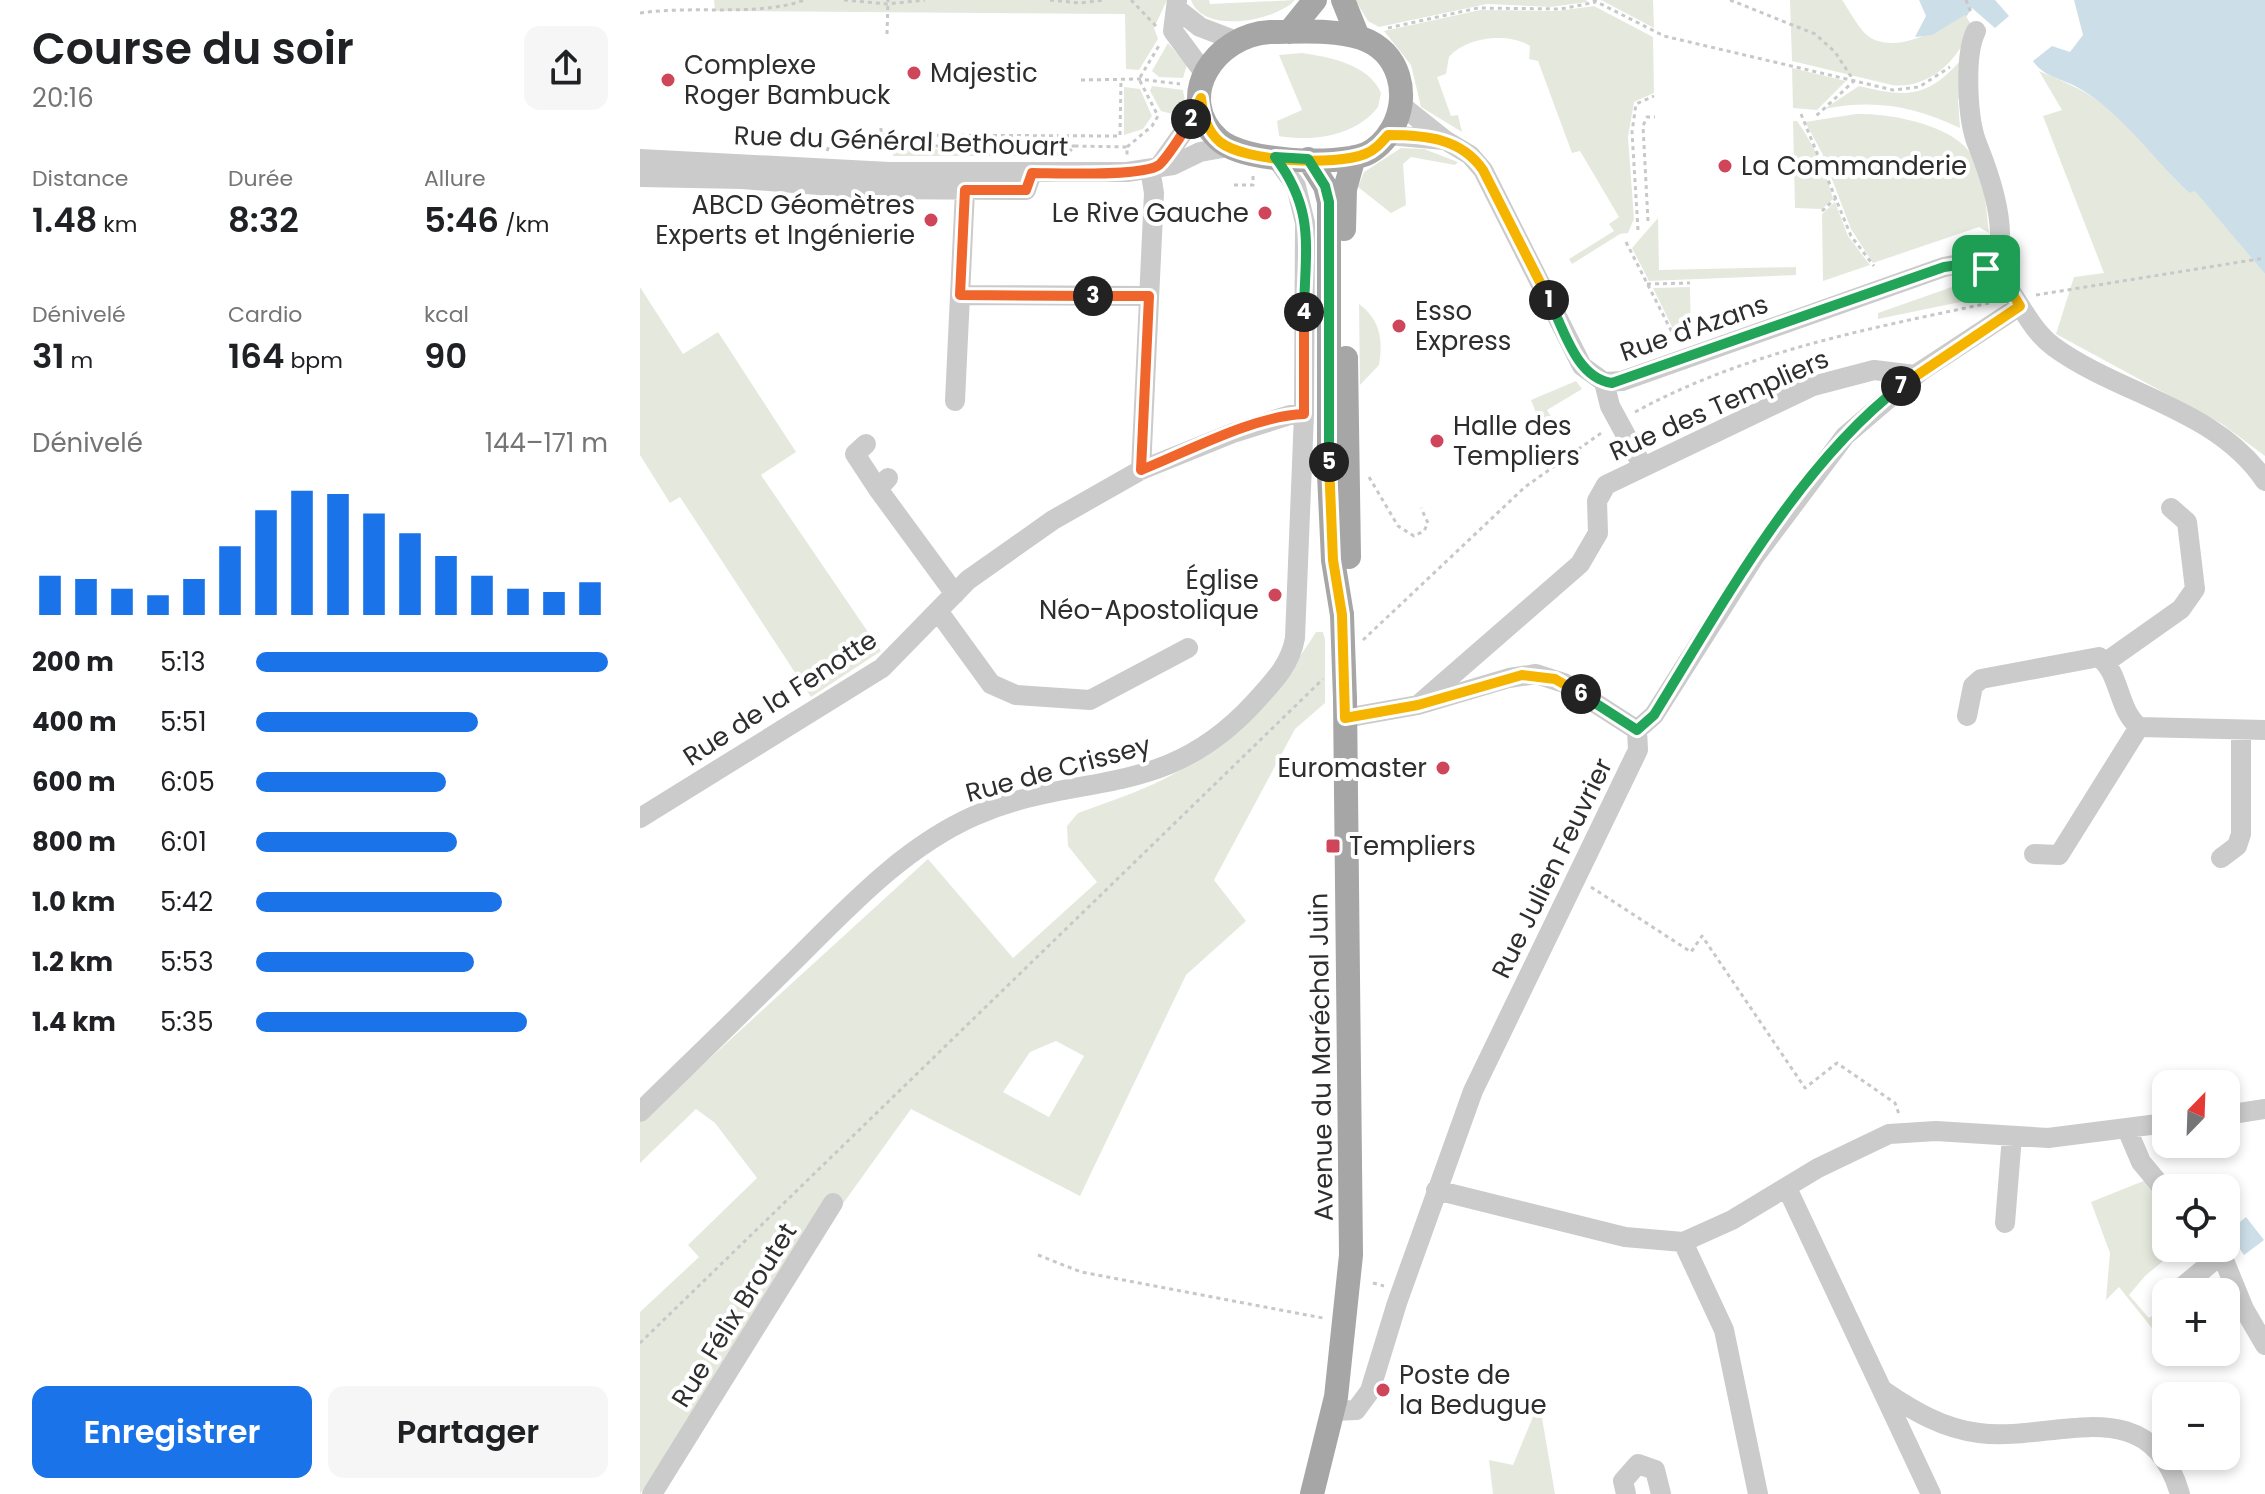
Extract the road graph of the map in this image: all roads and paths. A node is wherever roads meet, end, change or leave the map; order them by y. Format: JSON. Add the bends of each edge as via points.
{"nodes":[{"id":1,"x":706,"y":0,"type":"edge"},
{"id":2,"x":805,"y":0,"type":"edge"},
{"id":3,"x":844,"y":0,"type":"edge"},
{"id":4,"x":925,"y":0,"type":"edge"},
{"id":5,"x":1050,"y":0,"type":"edge"},
{"id":6,"x":1105,"y":0,"type":"edge"},
{"id":7,"x":1131,"y":0,"type":"edge"},
{"id":8,"x":1315,"y":0,"type":"edge"},
{"id":9,"x":1343,"y":0,"type":"edge"},
{"id":10,"x":1730,"y":0,"type":"edge"},
{"id":11,"x":1966,"y":0,"type":"edge"},
{"id":12,"x":1595,"y":1,"type":"edge"},
{"id":13,"x":888,"y":2,"type":"edge"},
{"id":14,"x":1177,"y":5,"type":"edge"},
{"id":15,"x":706,"y":7,"type":"junction"},
{"id":16,"x":640,"y":13,"type":"edge"},
{"id":17,"x":1974,"y":23,"type":"joint"},
{"id":18,"x":1157,"y":27,"type":"dead end"},
{"id":19,"x":1289,"y":32,"type":"junction"},
{"id":20,"x":1370,"y":33,"type":"junction"},
{"id":21,"x":887,"y":34,"type":"dead end"},
{"id":22,"x":1166,"y":36,"type":"dead end"},
{"id":23,"x":1234,"y":40,"type":"junction"},
{"id":24,"x":1968,"y":53,"type":"junction"},
{"id":25,"x":1121,"y":79,"type":"junction"},
{"id":26,"x":1139,"y":79,"type":"junction"},
{"id":27,"x":1081,"y":80,"type":"dead end"},
{"id":28,"x":1854,"y":81,"type":"junction"},
{"id":29,"x":1198,"y":86,"type":"junction"},
{"id":30,"x":1654,"y":96,"type":"dead end"},
{"id":31,"x":1401,"y":105,"type":"junction"},
{"id":32,"x":1801,"y":114,"type":"dead end"},
{"id":33,"x":1816,"y":116,"type":"dead end"},
{"id":34,"x":1655,"y":117,"type":"dead end"},
{"id":35,"x":881,"y":124,"type":"dead end"},
{"id":36,"x":881,"y":135,"type":"junction"},
{"id":37,"x":1388,"y":135,"type":"junction"},
{"id":38,"x":1445,"y":140,"type":"junction"},
{"id":39,"x":1075,"y":146,"type":"junction"},
{"id":40,"x":881,"y":147,"type":"junction"},
{"id":41,"x":1127,"y":147,"type":"junction"},
{"id":42,"x":1228,"y":147,"type":"junction"},
{"id":43,"x":827,"y":151,"type":"dead end"},
{"id":44,"x":1275,"y":157,"type":"junction"},
{"id":45,"x":1354,"y":157,"type":"junction"},
{"id":46,"x":1064,"y":158,"type":"dead end"},
{"id":47,"x":640,"y":159,"type":"edge"},
{"id":48,"x":1308,"y":159,"type":"junction"},
{"id":49,"x":880,"y":160,"type":"dead end"},
{"id":50,"x":1127,"y":162,"type":"dead end"},
{"id":51,"x":1155,"y":167,"type":"junction"},
{"id":52,"x":1032,"y":173,"type":"junction"},
{"id":53,"x":640,"y":177,"type":"edge"},
{"id":54,"x":1253,"y":178,"type":"dead end"},
{"id":55,"x":1234,"y":185,"type":"dead end"},
{"id":56,"x":965,"y":190,"type":"junction"},
{"id":57,"x":1836,"y":198,"type":"junction"},
{"id":58,"x":1822,"y":211,"type":"dead end"},
{"id":59,"x":1648,"y":221,"type":"dead end"},
{"id":60,"x":1638,"y":230,"type":"dead end"},
{"id":61,"x":1626,"y":242,"type":"dead end"},
{"id":62,"x":2265,"y":258,"type":"edge"},
{"id":63,"x":2233,"y":263,"type":"dead end"},
{"id":64,"x":1874,"y":266,"type":"dead end"},
{"id":65,"x":1986,"y":269,"type":"junction"},
{"id":66,"x":1690,"y":283,"type":"dead end"},
{"id":67,"x":1647,"y":284,"type":"junction"},
{"id":68,"x":960,"y":295,"type":"junction"},
{"id":69,"x":1149,"y":296,"type":"junction"},
{"id":70,"x":2020,"y":306,"type":"junction"},
{"id":71,"x":1680,"y":348,"type":"dead end"},
{"id":72,"x":1915,"y":375,"type":"junction"},
{"id":73,"x":1604,"y":382,"type":"junction"},
{"id":74,"x":955,"y":401,"type":"dead end"},
{"id":75,"x":1304,"y":414,"type":"junction"},
{"id":76,"x":866,"y":444,"type":"dead end"},
{"id":77,"x":1642,"y":465,"type":"junction"},
{"id":78,"x":1141,"y":470,"type":"junction"},
{"id":79,"x":1363,"y":474,"type":"dead end"},
{"id":80,"x":2265,"y":481,"type":"edge"},
{"id":81,"x":1421,"y":508,"type":"dead end"},
{"id":82,"x":2171,"y":508,"type":"dead end"},
{"id":83,"x":955,"y":594,"type":"junction"},
{"id":84,"x":938,"y":611,"type":"junction"},
{"id":85,"x":1342,"y":615,"type":"junction"},
{"id":86,"x":1188,"y":648,"type":"dead end"},
{"id":87,"x":2106,"y":662,"type":"junction"},
{"id":88,"x":1418,"y":705,"type":"junction"},
{"id":89,"x":1345,"y":709,"type":"junction"},
{"id":90,"x":1967,"y":716,"type":"dead end"},
{"id":91,"x":2139,"y":727,"type":"junction"},
{"id":92,"x":1637,"y":730,"type":"junction"},
{"id":93,"x":2265,"y":730,"type":"edge"},
{"id":94,"x":2241,"y":732,"type":"junction"},
{"id":95,"x":640,"y":818,"type":"edge"},
{"id":96,"x":2034,"y":854,"type":"dead end"},
{"id":97,"x":2221,"y":858,"type":"dead end"},
{"id":98,"x":1585,"y":883,"type":"dead end"},
{"id":99,"x":2265,"y":1109,"type":"edge"},
{"id":100,"x":640,"y":1112,"type":"edge"},
{"id":101,"x":2240,"y":1113,"type":"edge"},
{"id":102,"x":2152,"y":1125,"type":"edge"},
{"id":103,"x":2127,"y":1129,"type":"junction"},
{"id":104,"x":1907,"y":1131,"type":"junction"},
{"id":105,"x":2012,"y":1136,"type":"junction"},
{"id":106,"x":2152,"y":1175,"type":"edge"},
{"id":107,"x":1787,"y":1188,"type":"junction"},
{"id":108,"x":1436,"y":1190,"type":"junction"},
{"id":109,"x":833,"y":1203,"type":"dead end"},
{"id":110,"x":2005,"y":1223,"type":"dead end"},
{"id":111,"x":1683,"y":1242,"type":"junction"},
{"id":112,"x":1038,"y":1255,"type":"dead end"},
{"id":113,"x":2209,"y":1262,"type":"edge"},
{"id":114,"x":2225,"y":1262,"type":"edge"},
{"id":115,"x":2191,"y":1278,"type":"edge"},
{"id":116,"x":1346,"y":1322,"type":"junction"},
{"id":117,"x":2265,"y":1345,"type":"edge"},
{"id":118,"x":1884,"y":1391,"type":"junction"},
{"id":119,"x":1334,"y":1411,"type":"junction"},
{"id":120,"x":652,"y":1494,"type":"edge"},
{"id":121,"x":1312,"y":1494,"type":"edge"},
{"id":122,"x":1626,"y":1494,"type":"edge"},
{"id":123,"x":1661,"y":1494,"type":"edge"},
{"id":124,"x":1758,"y":1494,"type":"edge"},
{"id":125,"x":1931,"y":1494,"type":"edge"},
{"id":126,"x":2180,"y":1494,"type":"edge"}],
"edges":[{"from":1,"to":15,"type":"path"},
{"from":2,"to":15,"type":"path","via":[[776,9]]},
{"from":3,"to":13,"type":"path"},
{"from":4,"to":13,"type":"path"},
{"from":5,"to":6,"type":"path"},
{"from":7,"to":18,"type":"path"},
{"from":8,"to":19,"type":"main road"},
{"from":9,"to":20,"type":"main road"},
{"from":10,"to":28,"type":"path","via":[[1825,41]]},
{"from":11,"to":17,"type":"path"},
{"from":12,"to":20,"type":"path","via":[[1561,9],[1478,8]]},
{"from":12,"to":28,"type":"path","via":[[1664,36]]},
{"from":13,"to":21,"type":"path"},
{"from":14,"to":23,"type":"street","via":[[1200,27]]},
{"from":14,"to":29,"type":"street","via":[[1173,31]]},
{"from":15,"to":16,"type":"path"},
{"from":17,"to":24,"type":"street"},
{"from":19,"to":20,"type":"main road"},
{"from":19,"to":23,"type":"main road","via":[[1253,33]]},
{"from":20,"to":31,"type":"main road","via":[[1401,83]]},
{"from":22,"to":26,"type":"path"},
{"from":23,"to":29,"type":"main road","via":[[1221,50]]},
{"from":24,"to":28,"type":"path","via":[[1930,82],[1906,91]]},
{"from":24,"to":65,"type":"street","via":[[1976,144],[1986,165],[2000,233]]},
{"from":25,"to":26,"type":"path"},
{"from":25,"to":27,"type":"path"},
{"from":25,"to":36,"type":"path","via":[[1120,136]]},
{"from":26,"to":29,"type":"path"},
{"from":26,"to":41,"type":"path","via":[[1158,116]]},
{"from":28,"to":33,"type":"path"},
{"from":29,"to":42,"type":"main road","via":[[1208,128]]},
{"from":29,"to":51,"type":"street","via":[[1185,130]]},
{"from":30,"to":60,"type":"path","via":[[1636,104],[1632,124]]},
{"from":31,"to":37,"type":"main road"},
{"from":31,"to":38,"type":"street","name":"Rue d'Azans"},
{"from":32,"to":57,"type":"path"},
{"from":34,"to":59,"type":"path","via":[[1647,117],[1643,126]]},
{"from":35,"to":36,"type":"path"},
{"from":36,"to":40,"type":"path"},
{"from":37,"to":38,"type":"street"},
{"from":37,"to":45,"type":"main road","via":[[1371,151]]},
{"from":38,"to":73,"type":"street","name":"Rue d'Azans","via":[[1483,170],[1582,366]]},
{"from":39,"to":40,"type":"path"},
{"from":39,"to":41,"type":"path"},
{"from":39,"to":46,"type":"path"},
{"from":40,"to":43,"type":"path","via":[[829,146]]},
{"from":40,"to":49,"type":"path"},
{"from":41,"to":50,"type":"path"},
{"from":42,"to":44,"type":"main road"},
{"from":42,"to":51,"type":"street","name":"Rue du Général Bethouart"},
{"from":44,"to":48,"type":"main road"},
{"from":44,"to":75,"type":"street","name":"Rue de Crissey","via":[[1296,186],[1305,223]]},
{"from":45,"to":48,"type":"main road"},
{"from":45,"to":85,"type":"main road","name":"Avenue du Maréchal Juin","via":[[1344,210],[1349,560]]},
{"from":47,"to":52,"type":"street","name":"Rue du Général Bethouart","via":[[889,172]]},
{"from":48,"to":85,"type":"main road","name":"Avenue du Maréchal Juin","via":[[1329,202],[1329,474]]},
{"from":51,"to":52,"type":"street","name":"Rue du Général Bethouart"},
{"from":51,"to":69,"type":"street"},
{"from":52,"to":56,"type":"street","via":[[1026,190]]},
{"from":53,"to":56,"type":"street"},
{"from":54,"to":55,"type":"path","via":[[1253,185]]},
{"from":56,"to":68,"type":"street"},
{"from":57,"to":58,"type":"path"},
{"from":57,"to":64,"type":"path","via":[[1851,236]]},
{"from":61,"to":67,"type":"path"},
{"from":62,"to":63,"type":"path"},
{"from":65,"to":70,"type":"street","via":[[2006,283]]},
{"from":65,"to":73,"type":"street","name":"Rue d'Azans","via":[[1966,264],[1944,267],[1622,381]]},
{"from":66,"to":67,"type":"path"},
{"from":67,"to":71,"type":"path"},
{"from":68,"to":69,"type":"street"},
{"from":68,"to":74,"type":"street"},
{"from":69,"to":78,"type":"street"},
{"from":70,"to":72,"type":"street"},
{"from":70,"to":80,"type":"street","via":[[2058,350],[2206,427],[2238,450]]},
{"from":72,"to":77,"type":"street","name":"Rue des Templiers","via":[[1874,370],[1813,386]]},
{"from":72,"to":92,"type":"street","via":[[1867,414],[1823,462],[1755,556],[1654,715]]},
{"from":73,"to":77,"type":"street","via":[[1610,406]]},
{"from":75,"to":78,"type":"street","name":"Rue de la Fenotte","via":[[1233,433]]},
{"from":75,"to":100,"type":"street","name":"Rue de Crissey","via":[[1293,651],[1244,714],[1205,746],[1165,767],[1124,781],[1006,805],[927,840],[824,932]]},
{"from":76,"to":83,"type":"street","via":[[855,454],[883,483]]},
{"from":77,"to":88,"type":"street","name":"Rue des Templiers","via":[[1602,488],[1598,533],[1574,570]]},
{"from":78,"to":83,"type":"street","name":"Rue de la Fenotte","via":[[1053,520]]},
{"from":79,"to":81,"type":"path","via":[[1375,483],[1403,531],[1414,536],[1424,531],[1428,523]]},
{"from":82,"to":87,"type":"street","via":[[2187,522],[2195,589],[2181,609]]},
{"from":83,"to":84,"type":"street","name":"Rue de la Fenotte"},
{"from":84,"to":86,"type":"street","via":[[991,684],[1016,695],[1090,700]]},
{"from":84,"to":95,"type":"street","name":"Rue de la Fenotte","via":[[882,668]]},
{"from":85,"to":89,"type":"main road","name":"Avenue du Maréchal Juin","bridge":true},
{"from":87,"to":90,"type":"street","via":[[2090,657],[1981,679],[1973,686]]},
{"from":87,"to":91,"type":"street"},
{"from":88,"to":89,"type":"street"},
{"from":88,"to":92,"type":"street","via":[[1536,674],[1564,683]]},
{"from":89,"to":116,"type":"main road","name":"Avenue du Maréchal Juin","via":[[1351,1239]]},
{"from":91,"to":94,"type":"street"},
{"from":91,"to":96,"type":"street","via":[[2059,855]]},
{"from":92,"to":108,"type":"street","name":"Rue Julien Feuvrier","via":[[1638,750],[1484,1067]]},
{"from":93,"to":94,"type":"street"},
{"from":94,"to":97,"type":"street","via":[[2241,834],[2237,846]]},
{"from":98,"to":104,"type":"path","via":[[1691,952],[1702,936],[1805,1088],[1837,1063],[1895,1103]]},
{"from":99,"to":101,"type":"street"},
{"from":102,"to":103,"type":"street"},
{"from":103,"to":105,"type":"street","via":[[2048,1138]]},
{"from":103,"to":106,"type":"street"},
{"from":104,"to":105,"type":"street"},
{"from":104,"to":107,"type":"street","via":[[1873,1140]]},
{"from":105,"to":110,"type":"street"},
{"from":107,"to":111,"type":"street"},
{"from":107,"to":118,"type":"street"},
{"from":108,"to":111,"type":"street","via":[[1625,1237]]},
{"from":108,"to":119,"type":"street","name":"Rue Julien Feuvrier","via":[[1370,1391],[1356,1410]]},
{"from":109,"to":120,"type":"street","name":"Rue Félix Broutet"},
{"from":111,"to":124,"type":"street","via":[[1724,1330]]},
{"from":112,"to":116,"type":"path","via":[[1081,1272]]},
{"from":113,"to":115,"type":"street"},
{"from":114,"to":117,"type":"street"},
{"from":116,"to":119,"type":"main road","name":"Avenue du Maréchal Juin"},
{"from":118,"to":125,"type":"street"},
{"from":118,"to":126,"type":"street","via":[[1932,1419],[1970,1432],[2008,1434],[2089,1425],[2120,1429],[2150,1446],[2173,1475]]},
{"from":119,"to":121,"type":"main road","name":"Avenue du Maréchal Juin"},
{"from":122,"to":123,"type":"street","via":[[1623,1481],[1638,1464],[1655,1470]]}]}
